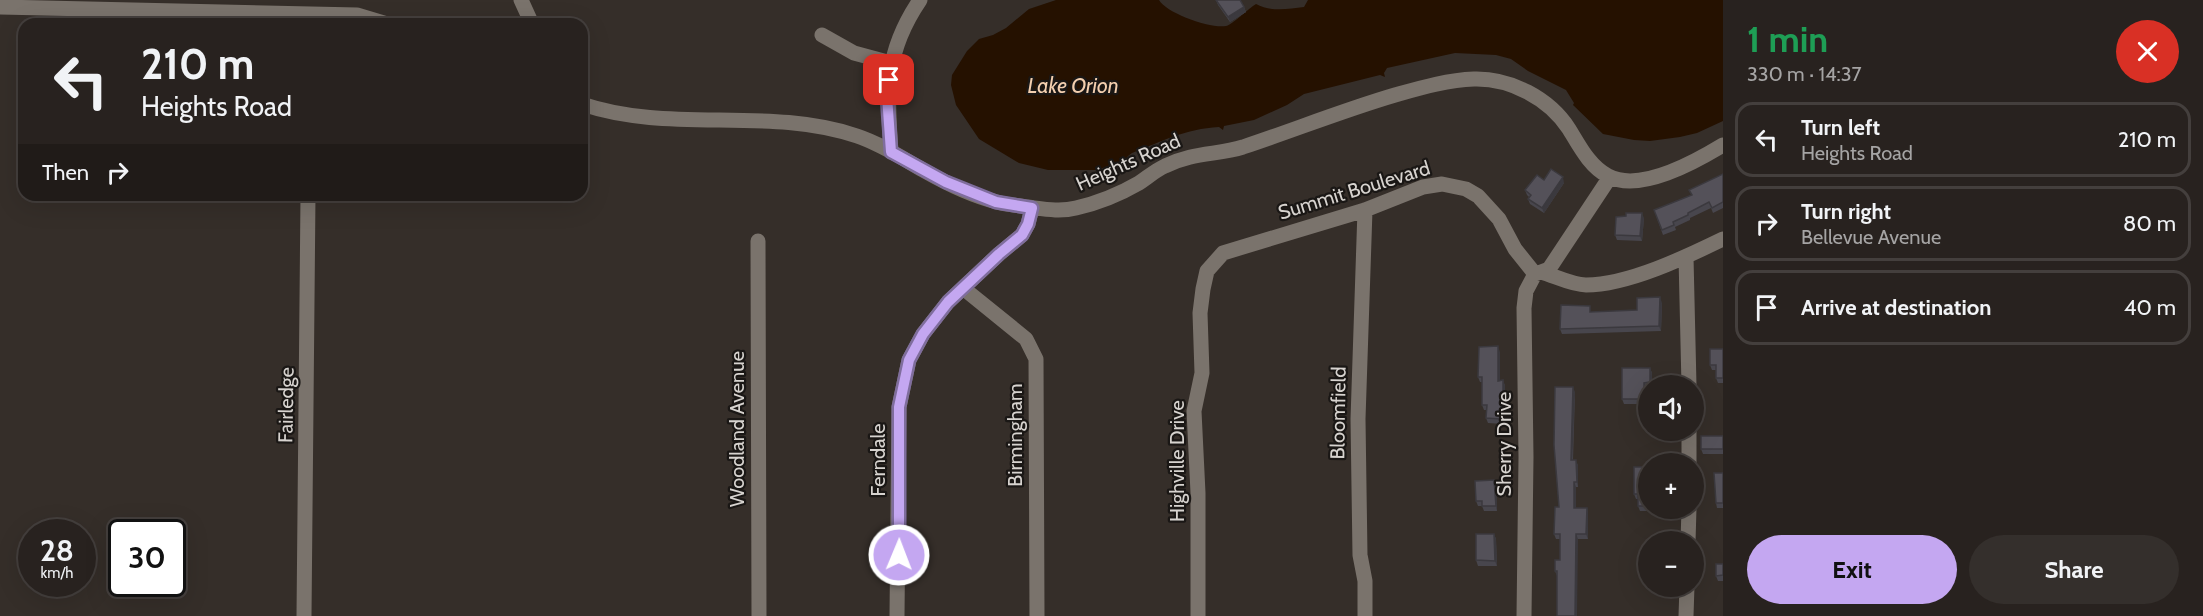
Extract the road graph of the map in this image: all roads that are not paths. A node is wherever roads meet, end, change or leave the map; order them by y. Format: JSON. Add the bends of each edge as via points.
{"nodes":[{"id":1,"x":521,"y":0,"type":"edge"},
{"id":2,"x":920,"y":0,"type":"edge"},
{"id":3,"x":0,"y":8,"type":"edge"},
{"id":4,"x":280,"y":18,"type":"edge"},
{"id":5,"x":320,"y":18,"type":"edge"},
{"id":6,"x":367,"y":18,"type":"edge"},
{"id":7,"x":529,"y":18,"type":"edge"},
{"id":8,"x":822,"y":35,"type":"dead end"},
{"id":9,"x":891,"y":63,"type":"junction"},
{"id":10,"x":588,"y":106,"type":"edge"},
{"id":11,"x":1723,"y":145,"type":"edge"},
{"id":12,"x":891,"y":152,"type":"junction"},
{"id":13,"x":1610,"y":177,"type":"junction"},
{"id":14,"x":308,"y":201,"type":"edge"},
{"id":15,"x":1032,"y":208,"type":"junction"},
{"id":16,"x":1365,"y":210,"type":"junction"},
{"id":17,"x":1723,"y":239,"type":"edge"},
{"id":18,"x":758,"y":241,"type":"dead end"},
{"id":19,"x":1686,"y":257,"type":"junction"},
{"id":20,"x":1207,"y":271,"type":"joint"},
{"id":21,"x":1538,"y":273,"type":"junction"},
{"id":22,"x":963,"y":288,"type":"junction"},
{"id":23,"x":1689,"y":375,"type":"edge"},
{"id":24,"x":1687,"y":597,"type":"edge"},
{"id":25,"x":304,"y":616,"type":"edge"},
{"id":26,"x":759,"y":616,"type":"edge"},
{"id":27,"x":897,"y":616,"type":"edge"},
{"id":28,"x":1037,"y":616,"type":"edge"},
{"id":29,"x":1198,"y":616,"type":"edge"},
{"id":30,"x":1365,"y":616,"type":"edge"},
{"id":31,"x":1524,"y":616,"type":"edge"},
{"id":32,"x":1686,"y":616,"type":"edge"}],
"edges":[{"from":1,"to":7,"type":"street"},
{"from":2,"to":9,"type":"street"},
{"from":3,"to":4,"type":"street"},
{"from":5,"to":6,"type":"street","via":[[357,15]]},
{"from":8,"to":9,"type":"street","via":[[860,55]]},
{"from":9,"to":12,"type":"street","via":[[887,96]]},
{"from":10,"to":12,"type":"street","name":"Heights Road","via":[[632,117],[769,121],[827,128],[858,136]]},
{"from":11,"to":13,"type":"street","via":[[1647,179],[1627,181]]},
{"from":12,"to":15,"type":"street","name":"Heights Road","via":[[946,182],[996,202]]},
{"from":13,"to":15,"type":"street","name":"Heights Road","via":[[1582,152],[1567,126],[1540,98],[1505,84],[1475,79],[1425,86],[1240,148],[1196,154],[1164,166],[1103,201],[1074,209]]},
{"from":13,"to":21,"type":"street","name":"Sherry Drive","via":[[1549,269]]},
{"from":14,"to":25,"type":"street","name":"Fairledge"},
{"from":15,"to":22,"type":"street","name":"Ferndale","via":[[1022,235]]},
{"from":16,"to":20,"type":"street","name":"Summit Boulevard","via":[[1223,253]]},
{"from":16,"to":21,"type":"street","name":"Summit Boulevard","via":[[1423,187],[1442,184],[1466,189],[1499,219],[1515,249]]},
{"from":16,"to":30,"type":"street","name":"Bloomfield","via":[[1358,419]]},
{"from":17,"to":19,"type":"street"},
{"from":18,"to":26,"type":"street","name":"Woodland Avenue"},
{"from":19,"to":21,"type":"street","via":[[1619,280],[1585,285]]},
{"from":19,"to":23,"type":"street"},
{"from":20,"to":29,"type":"street","name":"Highville Drive","via":[[1200,313],[1202,373],[1194,411]]},
{"from":21,"to":31,"type":"street","name":"Sherry Drive","via":[[1526,291],[1524,308]]},
{"from":22,"to":27,"type":"street","name":"Ferndale","via":[[923,334],[909,360],[904,381],[899,407]]},
{"from":22,"to":28,"type":"street","name":"Birmingham","via":[[1026,339],[1036,359]]},
{"from":24,"to":32,"type":"street"}]}
